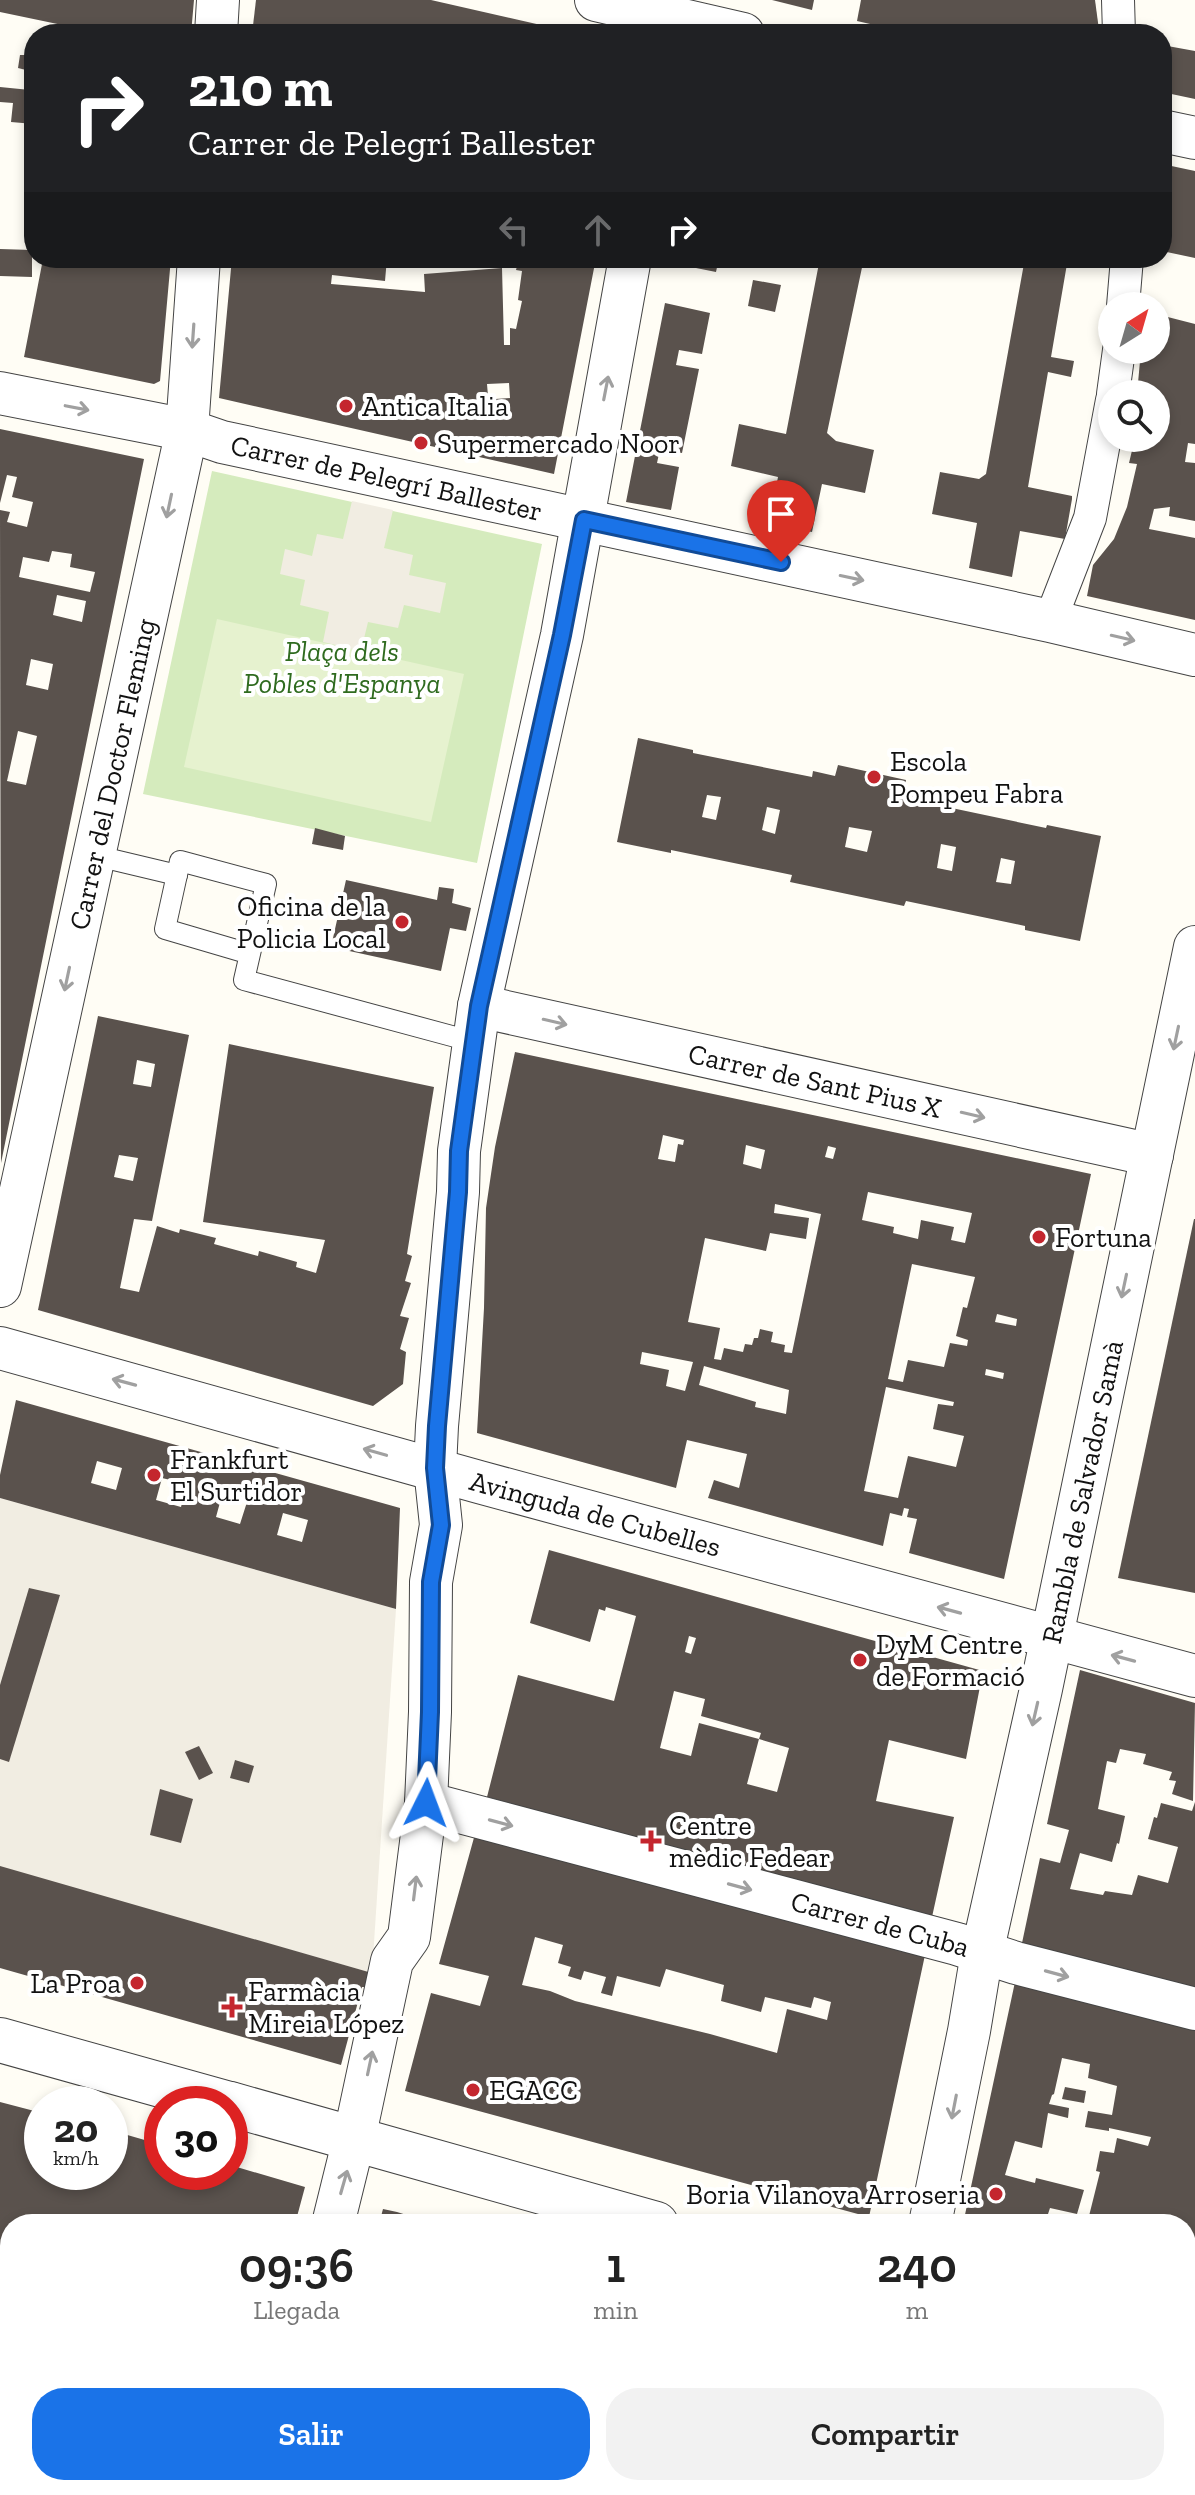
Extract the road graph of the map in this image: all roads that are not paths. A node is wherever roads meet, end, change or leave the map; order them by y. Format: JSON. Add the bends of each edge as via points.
{"nodes":[{"id":1,"x":218,"y":0,"type":"edge"},
{"id":2,"x":596,"y":0,"type":"edge"},
{"id":3,"x":1118,"y":0,"type":"edge"},
{"id":4,"x":676,"y":17,"type":"edge"},
{"id":5,"x":217,"y":24,"type":"edge"},
{"id":6,"x":704,"y":24,"type":"edge"},
{"id":7,"x":1119,"y":24,"type":"edge"},
{"id":8,"x":1172,"y":133,"type":"edge"},
{"id":9,"x":1195,"y":138,"type":"edge"},
{"id":10,"x":198,"y":268,"type":"edge"},
{"id":11,"x":628,"y":268,"type":"edge"},
{"id":12,"x":1126,"y":268,"type":"edge"},
{"id":13,"x":1124,"y":292,"type":"edge"},
{"id":14,"x":0,"y":393,"type":"edge"},
{"id":15,"x":187,"y":430,"type":"junction"},
{"id":16,"x":1102,"y":452,"type":"edge"},
{"id":17,"x":584,"y":520,"type":"junction"},
{"id":18,"x":1050,"y":621,"type":"junction"},
{"id":19,"x":1195,"y":655,"type":"edge"},
{"id":20,"x":93,"y":855,"type":"junction"},
{"id":21,"x":177,"y":875,"type":"junction"},
{"id":22,"x":1195,"y":947,"type":"edge"},
{"id":23,"x":250,"y":954,"type":"junction"},
{"id":24,"x":477,"y":1024,"type":"junction"},
{"id":25,"x":1152,"y":1155,"type":"junction"},
{"id":26,"x":0,"y":1286,"type":"edge"},
{"id":27,"x":0,"y":1348,"type":"edge"},
{"id":28,"x":435,"y":1468,"type":"junction"},
{"id":29,"x":1051,"y":1638,"type":"junction"},
{"id":30,"x":1195,"y":1676,"type":"edge"},
{"id":31,"x":426,"y":1803,"type":"junction"},
{"id":32,"x":982,"y":1953,"type":"junction"},
{"id":33,"x":1195,"y":2009,"type":"edge"},
{"id":34,"x":0,"y":2040,"type":"edge"},
{"id":35,"x":165,"y":2086,"type":"edge"},
{"id":36,"x":248,"y":2109,"type":"edge"},
{"id":37,"x":354,"y":2139,"type":"junction"},
{"id":38,"x":335,"y":2214,"type":"edge"},
{"id":39,"x":620,"y":2214,"type":"edge"},
{"id":40,"x":932,"y":2214,"type":"edge"}],
"edges":[{"from":1,"to":5,"type":"street"},
{"from":2,"to":4,"type":"street"},
{"from":3,"to":7,"type":"street"},
{"from":4,"to":6,"type":"street"},
{"from":8,"to":9,"type":"street"},
{"from":10,"to":15,"type":"street","name":"Carrer del Doctor Fleming","one_way":true},
{"from":17,"to":11,"type":"street","one_way":true},
{"from":12,"to":13,"type":"street"},
{"from":14,"to":15,"type":"street","name":"Carrer de Pelegrí Ballester","one_way":true},
{"from":15,"to":17,"type":"street","name":"Carrer de Pelegrí Ballester"},
{"from":15,"to":20,"type":"street","name":"Carrer del Doctor Fleming","one_way":true},
{"from":16,"to":18,"type":"street","via":[[1090,518]]},
{"from":17,"to":18,"type":"street","name":"Carrer de Pelegrí Ballester","one_way":true},
{"from":17,"to":24,"type":"street"},
{"from":18,"to":19,"type":"street","name":"Carrer de Pelegrí Ballester","one_way":true},
{"from":20,"to":21,"type":"lane"},
{"from":20,"to":26,"type":"street","name":"Carrer del Doctor Fleming","one_way":true},
{"from":21,"to":23,"type":"lane","via":[[165,929]]},
{"from":21,"to":23,"type":"lane","via":[[180,861],[266,884]]},
{"from":22,"to":25,"type":"street","name":"Rambla de Salvador Samà","one_way":true},
{"from":23,"to":24,"type":"lane","via":[[244,980]]},
{"from":24,"to":25,"type":"street","name":"Carrer de Sant Pius X","one_way":true},
{"from":24,"to":28,"type":"street","via":[[459,1151]]},
{"from":25,"to":29,"type":"street","name":"Rambla de Salvador Samà","one_way":true},
{"from":28,"to":27,"type":"street","name":"Avinguda de Cubelles","one_way":true},
{"from":29,"to":28,"type":"street","name":"Avinguda de Cubelles","one_way":true},
{"from":28,"to":31,"type":"street","via":[[441,1525],[431,1582]]},
{"from":30,"to":29,"type":"street","name":"Avinguda de Cubelles","one_way":true},
{"from":29,"to":32,"type":"street","name":"Rambla de Salvador Samà","one_way":true},
{"from":31,"to":32,"type":"street","name":"Carrer de Cuba","one_way":true},
{"from":37,"to":31,"type":"street","one_way":true,"via":[[392,1961],[409,1937]]},
{"from":32,"to":33,"type":"street","name":"Carrer de Cuba","one_way":true},
{"from":32,"to":40,"type":"street","name":"Rambla de Salvador Samà","one_way":true},
{"from":34,"to":35,"type":"street"},
{"from":36,"to":37,"type":"street"},
{"from":38,"to":37,"type":"street","one_way":true},
{"from":37,"to":39,"type":"street"}]}
